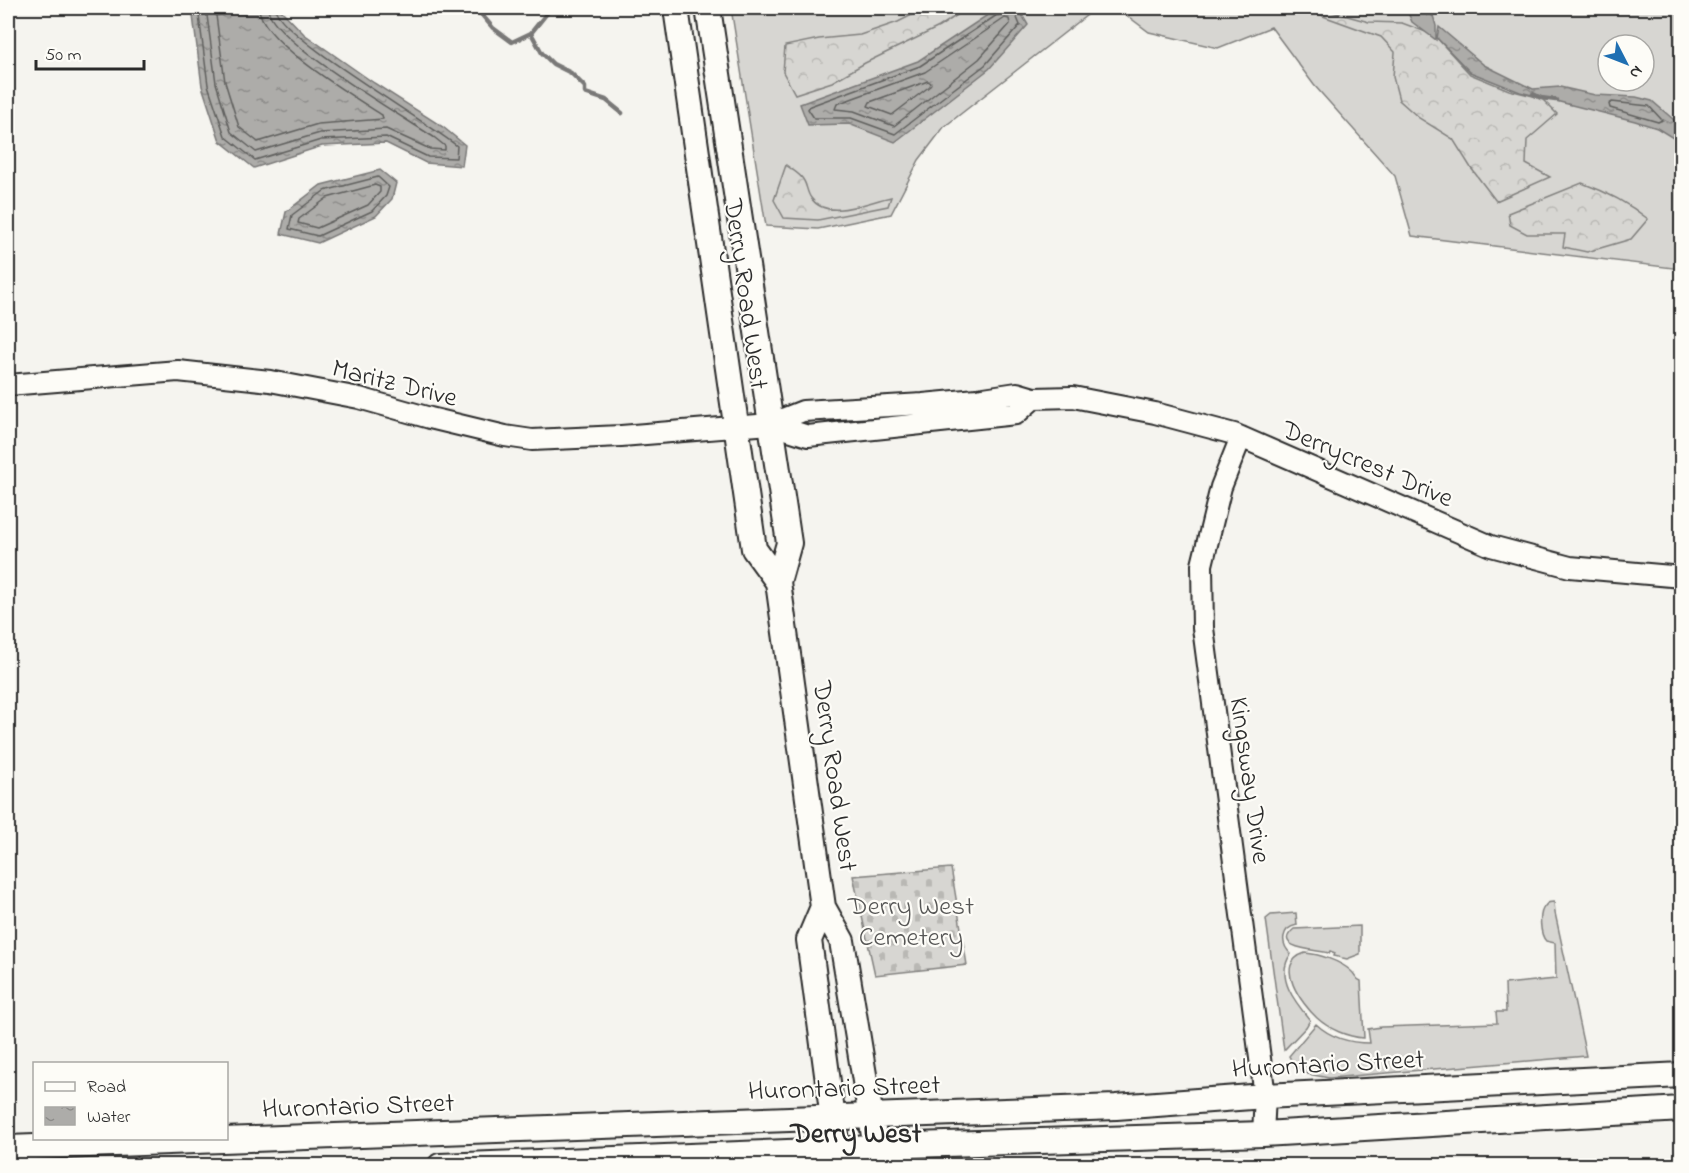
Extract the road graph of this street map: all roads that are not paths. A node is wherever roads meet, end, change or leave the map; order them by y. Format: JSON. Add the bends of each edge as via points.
{"nodes":[{"id":1,"x":676,"y":8,"type":"edge"},
{"id":2,"x":708,"y":8,"type":"edge"},
{"id":3,"x":8,"y":385,"type":"edge"},
{"id":4,"x":770,"y":424,"type":"junction"},
{"id":5,"x":736,"y":427,"type":"junction"},
{"id":6,"x":1241,"y":437,"type":"junction"},
{"id":7,"x":1682,"y":577,"type":"edge"},
{"id":8,"x":778,"y":582,"type":"junction"},
{"id":9,"x":823,"y":907,"type":"junction"},
{"id":10,"x":1682,"y":1075,"type":"edge"},
{"id":11,"x":1265,"y":1096,"type":"junction"},
{"id":12,"x":1682,"y":1109,"type":"edge"},
{"id":13,"x":870,"y":1116,"type":"junction"},
{"id":14,"x":832,"y":1118,"type":"junction"},
{"id":15,"x":1263,"y":1134,"type":"junction"},
{"id":16,"x":228,"y":1140,"type":"edge"},
{"id":17,"x":228,"y":1140,"type":"edge"},
{"id":18,"x":914,"y":1145,"type":"junction"},
{"id":19,"x":8,"y":1148,"type":"edge"},
{"id":20,"x":878,"y":1156,"type":"edge"},
{"id":21,"x":839,"y":1158,"type":"edge"},
{"id":22,"x":440,"y":1166,"type":"edge"},
{"id":23,"x":901,"y":1166,"type":"edge"}],
"edges":[{"from":1,"to":5,"type":"main road","name":"Derry Road West"},
{"from":2,"to":4,"type":"main road","name":"Derry Road West"},
{"from":3,"to":5,"type":"street","name":"Maritz Drive","via":[[178,371],[259,380],[359,398],[532,440]]},
{"from":4,"to":5,"type":"street","name":"Maritz Drive"},
{"from":4,"to":6,"type":"street","name":"Derrycrest Drive","via":[[808,436],[1016,414],[1034,398],[1073,397],[1155,413]]},
{"from":4,"to":8,"type":"main road","name":"Derry Road West","via":[[789,543]]},
{"from":5,"to":8,"type":"main road","name":"Derry Road West","via":[[754,549]]},
{"from":6,"to":7,"type":"street","name":"Derrycrest Drive","via":[[1491,546],[1570,567]]},
{"from":6,"to":11,"type":"street","name":"Kingsway Drive","via":[[1221,487],[1202,565],[1203,628]]},
{"from":8,"to":9,"type":"main road","name":"Derry Road West"},
{"from":9,"to":13,"type":"main road","name":"Derry Road West","via":[[842,941]]},
{"from":9,"to":14,"type":"main road","name":"Derry Road West","via":[[809,940]]},
{"from":10,"to":11,"type":"main road","name":"Hurontario Street"},
{"from":11,"to":13,"type":"main road","name":"Hurontario Street","via":[[1116,1107]]},
{"from":11,"to":15,"type":"street","name":"Kingsway Drive"},
{"from":12,"to":15,"type":"main road"},
{"from":13,"to":14,"type":"main road","name":"Hurontario Street"},
{"from":13,"to":20,"type":"main road","name":"Derry Road West"},
{"from":14,"to":16,"type":"main road","name":"Hurontario Street"},
{"from":14,"to":21,"type":"main road","name":"Derry Road West"},
{"from":15,"to":18,"type":"main road"},
{"from":17,"to":19,"type":"main road","name":"Hurontario Street"},
{"from":18,"to":20,"type":"main road"},
{"from":18,"to":23,"type":"main road"},
{"from":20,"to":21,"type":"main road"},
{"from":21,"to":22,"type":"main road"}]}
